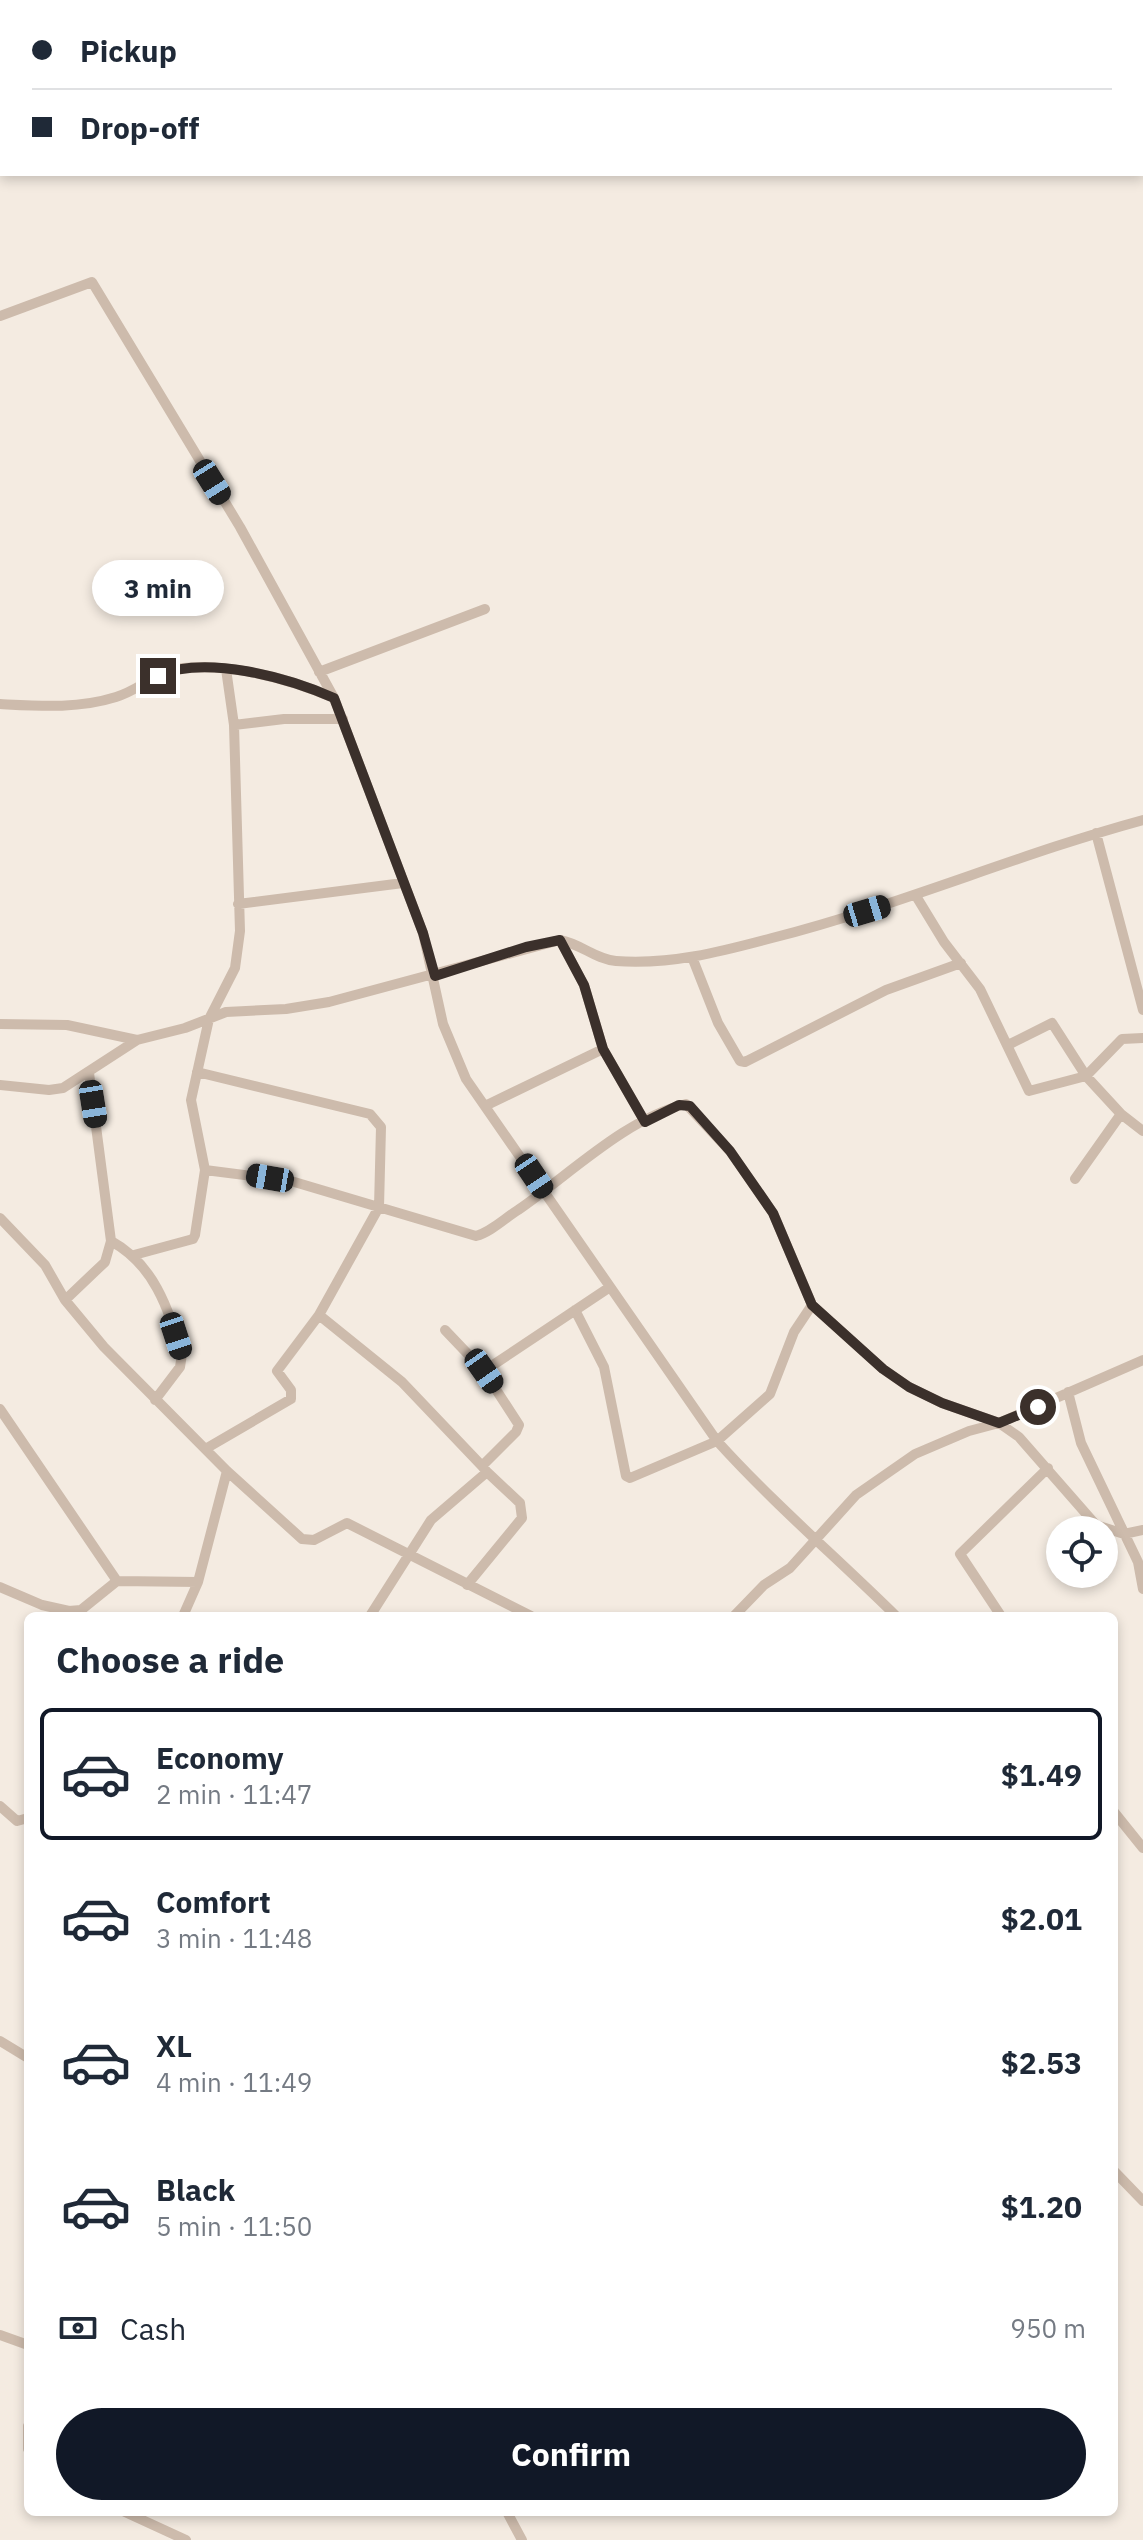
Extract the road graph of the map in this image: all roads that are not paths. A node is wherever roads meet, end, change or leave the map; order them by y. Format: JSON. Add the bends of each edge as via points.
{"nodes":[{"id":1,"x":0,"y":316,"type":"edge"},
{"id":2,"x":485,"y":609,"type":"dead end"},
{"id":3,"x":226,"y":669,"type":"junction"},
{"id":4,"x":319,"y":672,"type":"junction"},
{"id":5,"x":334,"y":698,"type":"junction"},
{"id":6,"x":0,"y":704,"type":"edge"},
{"id":7,"x":343,"y":719,"type":"junction"},
{"id":8,"x":234,"y":725,"type":"junction"},
{"id":9,"x":1143,"y":820,"type":"edge"},
{"id":10,"x":1096,"y":833,"type":"junction"},
{"id":11,"x":403,"y":883,"type":"junction"},
{"id":12,"x":916,"y":896,"type":"junction"},
{"id":13,"x":238,"y":904,"type":"junction"},
{"id":14,"x":560,"y":940,"type":"junction"},
{"id":15,"x":692,"y":957,"type":"junction"},
{"id":16,"x":961,"y":963,"type":"junction"},
{"id":17,"x":435,"y":976,"type":"junction"},
{"id":18,"x":1143,"y":1010,"type":"edge"},
{"id":19,"x":209,"y":1019,"type":"junction"},
{"id":20,"x":0,"y":1024,"type":"edge"},
{"id":21,"x":1143,"y":1038,"type":"edge"},
{"id":22,"x":137,"y":1040,"type":"junction"},
{"id":23,"x":1008,"y":1045,"type":"junction"},
{"id":24,"x":603,"y":1049,"type":"junction"},
{"id":25,"x":197,"y":1072,"type":"junction"},
{"id":26,"x":89,"y":1073,"type":"junction"},
{"id":27,"x":1086,"y":1076,"type":"junction"},
{"id":28,"x":0,"y":1085,"type":"edge"},
{"id":29,"x":485,"y":1106,"type":"junction"},
{"id":30,"x":1121,"y":1114,"type":"junction"},
{"id":31,"x":645,"y":1122,"type":"junction"},
{"id":32,"x":1143,"y":1131,"type":"edge"},
{"id":33,"x":205,"y":1170,"type":"junction"},
{"id":34,"x":1075,"y":1179,"type":"dead end"},
{"id":35,"x":545,"y":1192,"type":"junction"},
{"id":36,"x":379,"y":1207,"type":"junction"},
{"id":37,"x":0,"y":1218,"type":"edge"},
{"id":38,"x":111,"y":1241,"type":"junction"},
{"id":39,"x":134,"y":1255,"type":"junction"},
{"id":40,"x":610,"y":1287,"type":"junction"},
{"id":41,"x":65,"y":1300,"type":"junction"},
{"id":42,"x":812,"y":1305,"type":"junction"},
{"id":43,"x":575,"y":1310,"type":"junction"},
{"id":44,"x":319,"y":1315,"type":"junction"},
{"id":45,"x":445,"y":1330,"type":"dead end"},
{"id":46,"x":1143,"y":1360,"type":"edge"},
{"id":47,"x":484,"y":1371,"type":"junction"},
{"id":48,"x":1068,"y":1392,"type":"junction"},
{"id":49,"x":155,"y":1400,"type":"junction"},
{"id":50,"x":0,"y":1409,"type":"edge"},
{"id":51,"x":999,"y":1423,"type":"junction"},
{"id":52,"x":717,"y":1441,"type":"junction"},
{"id":53,"x":207,"y":1448,"type":"junction"},
{"id":54,"x":1048,"y":1468,"type":"junction"},
{"id":55,"x":484,"y":1469,"type":"junction"},
{"id":56,"x":227,"y":1471,"type":"junction"},
{"id":57,"x":1143,"y":1530,"type":"edge"},
{"id":58,"x":1124,"y":1534,"type":"junction"},
{"id":59,"x":816,"y":1536,"type":"junction"},
{"id":60,"x":409,"y":1553,"type":"junction"},
{"id":61,"x":117,"y":1581,"type":"junction"},
{"id":62,"x":198,"y":1582,"type":"junction"},
{"id":63,"x":467,"y":1585,"type":"junction"},
{"id":64,"x":0,"y":1587,"type":"edge"},
{"id":65,"x":1143,"y":1589,"type":"edge"},
{"id":66,"x":74,"y":1612,"type":"edge"},
{"id":67,"x":83,"y":1612,"type":"edge"},
{"id":68,"x":185,"y":1612,"type":"edge"},
{"id":69,"x":372,"y":1612,"type":"edge"},
{"id":70,"x":523,"y":1612,"type":"edge"},
{"id":71,"x":738,"y":1612,"type":"edge"},
{"id":72,"x":892,"y":1612,"type":"edge"},
{"id":73,"x":998,"y":1612,"type":"edge"},
{"id":74,"x":0,"y":1806,"type":"edge"},
{"id":75,"x":1118,"y":1817,"type":"edge"},
{"id":76,"x":24,"y":1819,"type":"edge"},
{"id":77,"x":1143,"y":1848,"type":"edge"},
{"id":78,"x":0,"y":2041,"type":"edge"},
{"id":79,"x":24,"y":2056,"type":"edge"},
{"id":80,"x":1118,"y":2175,"type":"edge"},
{"id":81,"x":1143,"y":2201,"type":"edge"},
{"id":82,"x":0,"y":2335,"type":"edge"},
{"id":83,"x":24,"y":2344,"type":"edge"},
{"id":84,"x":134,"y":2516,"type":"edge"},
{"id":85,"x":509,"y":2516,"type":"edge"},
{"id":86,"x":186,"y":2540,"type":"edge"},
{"id":87,"x":522,"y":2540,"type":"edge"}],
"edges":[{"from":1,"to":4,"type":"street","via":[[92,282],[240,527]]},
{"from":2,"to":4,"type":"street"},
{"from":3,"to":5,"type":"street","via":[[296,683]]},
{"from":3,"to":6,"type":"street","via":[[167,671],[139,689],[90,704]]},
{"from":3,"to":8,"type":"street"},
{"from":4,"to":5,"type":"street"},
{"from":5,"to":7,"type":"street"},
{"from":7,"to":8,"type":"street"},
{"from":7,"to":11,"type":"street"},
{"from":8,"to":13,"type":"street"},
{"from":9,"to":10,"type":"street"},
{"from":10,"to":12,"type":"street"},
{"from":10,"to":18,"type":"street"},
{"from":11,"to":13,"type":"street"},
{"from":11,"to":17,"type":"street"},
{"from":12,"to":15,"type":"street"},
{"from":12,"to":16,"type":"street"},
{"from":13,"to":19,"type":"street","via":[[235,968]]},
{"from":14,"to":15,"type":"street","via":[[614,961]]},
{"from":14,"to":17,"type":"street"},
{"from":14,"to":24,"type":"street","via":[[584,985]]},
{"from":15,"to":16,"type":"street","via":[[725,1037],[745,1062],[873,996]]},
{"from":16,"to":23,"type":"street"},
{"from":17,"to":19,"type":"street","via":[[309,1006],[236,1011]]},
{"from":17,"to":29,"type":"street","via":[[443,1024],[466,1079]]},
{"from":19,"to":22,"type":"street"},
{"from":19,"to":25,"type":"street"},
{"from":20,"to":22,"type":"street","via":[[67,1025]]},
{"from":21,"to":27,"type":"street","via":[[1122,1039]]},
{"from":22,"to":26,"type":"street"},
{"from":23,"to":27,"type":"street","via":[[1031,1092]]},
{"from":23,"to":27,"type":"street","via":[[1049,1022]]},
{"from":24,"to":29,"type":"street"},
{"from":24,"to":31,"type":"street"},
{"from":25,"to":33,"type":"street","via":[[191,1107]]},
{"from":25,"to":36,"type":"street","via":[[378,1119]]},
{"from":26,"to":28,"type":"street","via":[[56,1090]]},
{"from":26,"to":38,"type":"street"},
{"from":27,"to":30,"type":"street"},
{"from":29,"to":35,"type":"street"},
{"from":30,"to":32,"type":"street"},
{"from":30,"to":34,"type":"street"},
{"from":31,"to":35,"type":"street"},
{"from":31,"to":42,"type":"street","via":[[679,1105],[690,1106],[730,1151],[773,1213]]},
{"from":33,"to":36,"type":"street","via":[[291,1181]]},
{"from":33,"to":39,"type":"street","via":[[195,1237]]},
{"from":35,"to":36,"type":"street","via":[[476,1236]]},
{"from":35,"to":40,"type":"street"},
{"from":36,"to":44,"type":"street"},
{"from":37,"to":41,"type":"street","via":[[45,1265]]},
{"from":38,"to":39,"type":"street"},
{"from":38,"to":41,"type":"street","via":[[105,1262]]},
{"from":39,"to":49,"type":"street","via":[[151,1275],[182,1354],[180,1367]]},
{"from":40,"to":43,"type":"street"},
{"from":40,"to":52,"type":"street"},
{"from":41,"to":49,"type":"street"},
{"from":42,"to":51,"type":"street","via":[[909,1387]]},
{"from":42,"to":52,"type":"street","via":[[794,1332],[770,1394]]},
{"from":43,"to":47,"type":"street"},
{"from":43,"to":52,"type":"street","via":[[604,1367],[626,1476],[635,1478]]},
{"from":44,"to":53,"type":"street","via":[[277,1371],[291,1390],[291,1399]]},
{"from":44,"to":55,"type":"street","via":[[402,1382]]},
{"from":45,"to":47,"type":"street"},
{"from":46,"to":48,"type":"street"},
{"from":47,"to":55,"type":"street","via":[[519,1425]]},
{"from":48,"to":51,"type":"street"},
{"from":48,"to":58,"type":"street","via":[[1081,1443]]},
{"from":49,"to":53,"type":"street"},
{"from":50,"to":61,"type":"street"},
{"from":51,"to":54,"type":"street"},
{"from":51,"to":59,"type":"street","via":[[915,1454],[856,1495]]},
{"from":52,"to":59,"type":"street","via":[[762,1491]]},
{"from":53,"to":56,"type":"street"},
{"from":54,"to":58,"type":"street","via":[[1087,1518]]},
{"from":54,"to":73,"type":"street","via":[[960,1554]]},
{"from":55,"to":60,"type":"street","via":[[431,1520]]},
{"from":55,"to":63,"type":"street","via":[[520,1503],[522,1518]]},
{"from":56,"to":60,"type":"street","via":[[302,1539],[314,1540],[347,1523]]},
{"from":56,"to":62,"type":"street"},
{"from":57,"to":58,"type":"street"},
{"from":58,"to":65,"type":"street","via":[[1138,1562]]},
{"from":59,"to":71,"type":"street","via":[[790,1568]]},
{"from":59,"to":72,"type":"street"},
{"from":60,"to":63,"type":"street"},
{"from":60,"to":69,"type":"street"},
{"from":61,"to":62,"type":"street"},
{"from":61,"to":67,"type":"street"},
{"from":62,"to":68,"type":"street"},
{"from":63,"to":70,"type":"street"},
{"from":64,"to":66,"type":"street"},
{"from":74,"to":76,"type":"street","via":[[17,1821]]},
{"from":75,"to":77,"type":"street"},
{"from":78,"to":79,"type":"street"},
{"from":80,"to":81,"type":"street"},
{"from":82,"to":83,"type":"street"},
{"from":84,"to":86,"type":"street"},
{"from":85,"to":87,"type":"street"}]}
